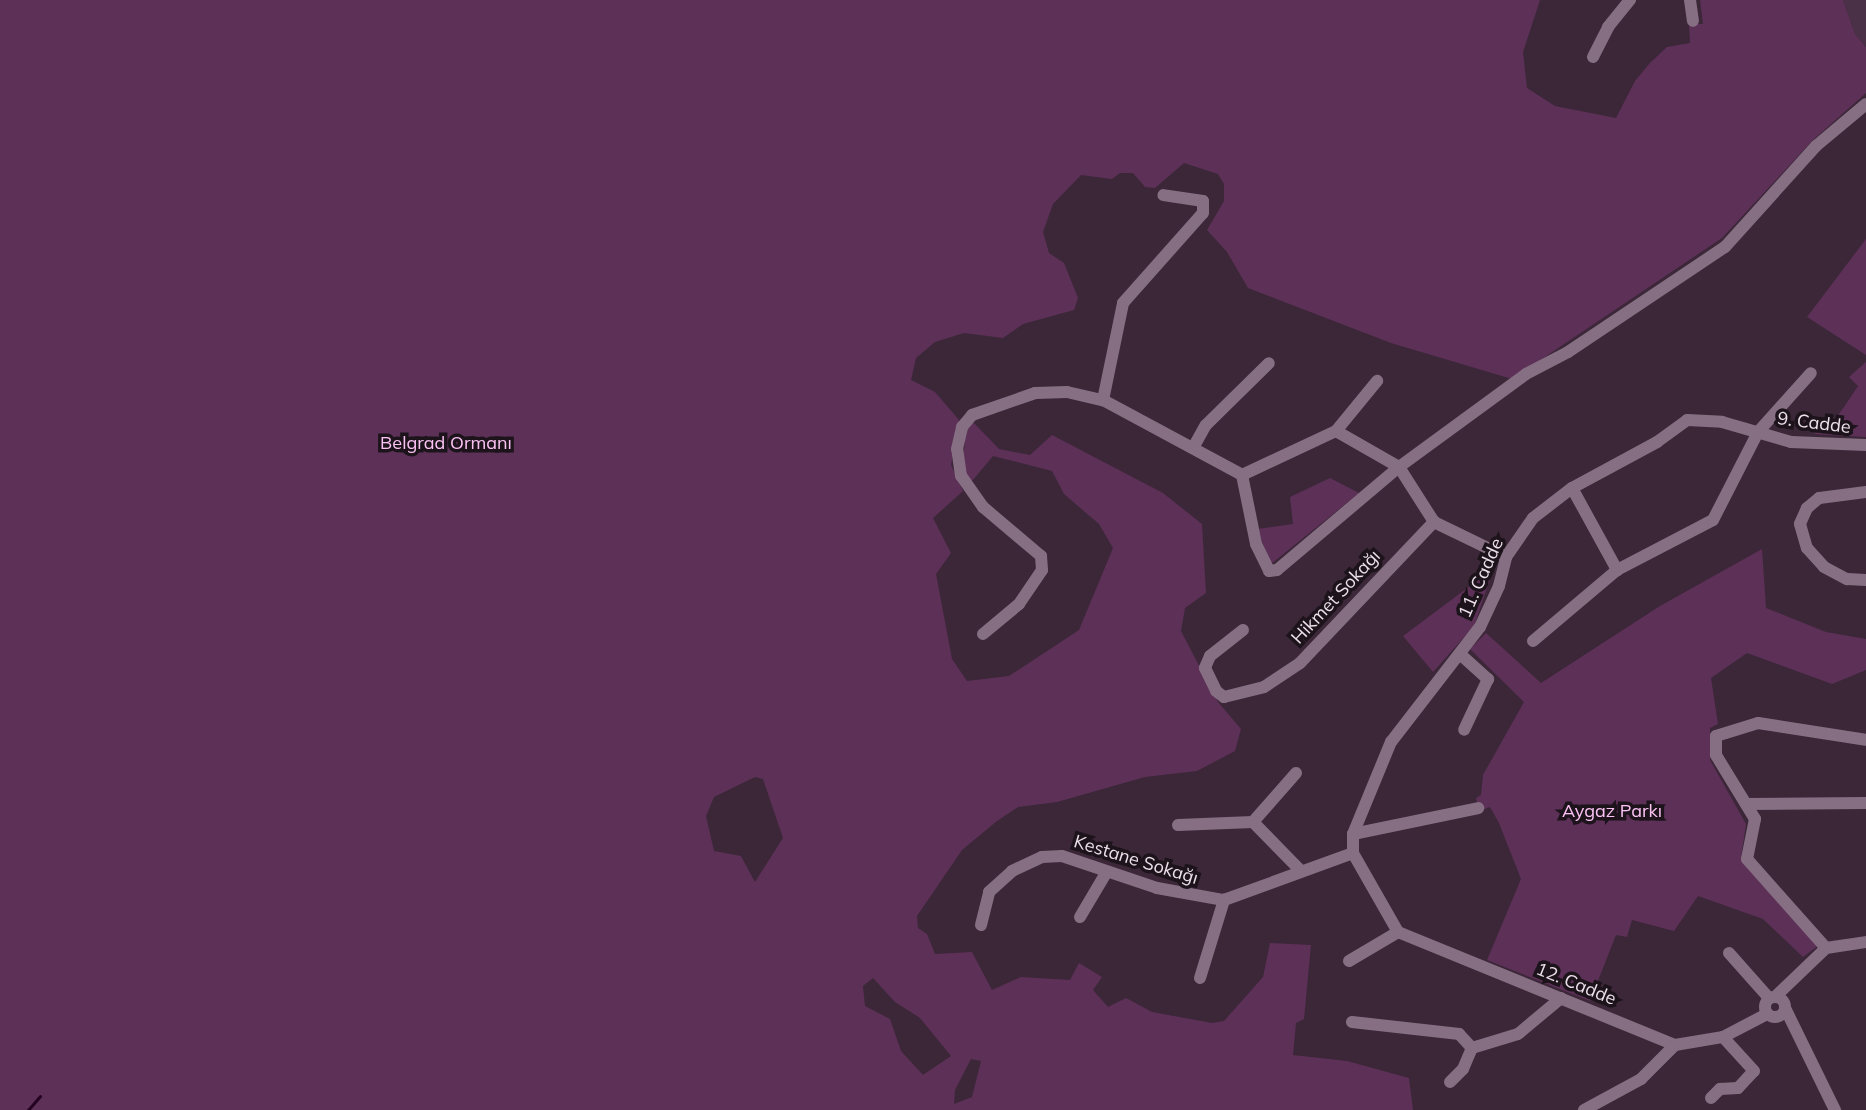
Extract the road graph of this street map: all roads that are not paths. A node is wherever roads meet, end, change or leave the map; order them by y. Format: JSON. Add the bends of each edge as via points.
{"nodes":[{"id":1,"x":1630,"y":0,"type":"edge"},
{"id":2,"x":1690,"y":0,"type":"edge"},
{"id":3,"x":1693,"y":21,"type":"dead end"},
{"id":4,"x":1593,"y":57,"type":"dead end"},
{"id":5,"x":1866,"y":104,"type":"edge"},
{"id":6,"x":1163,"y":195,"type":"dead end"},
{"id":7,"x":1269,"y":363,"type":"dead end"},
{"id":8,"x":1811,"y":373,"type":"dead end"},
{"id":9,"x":1377,"y":381,"type":"dead end"},
{"id":10,"x":1102,"y":400,"type":"junction"},
{"id":11,"x":1336,"y":431,"type":"junction"},
{"id":12,"x":1758,"y":432,"type":"junction"},
{"id":13,"x":1866,"y":445,"type":"edge"},
{"id":14,"x":1193,"y":448,"type":"junction"},
{"id":15,"x":1399,"y":467,"type":"junction"},
{"id":16,"x":1242,"y":475,"type":"junction"},
{"id":17,"x":1572,"y":488,"type":"junction"},
{"id":18,"x":1866,"y":492,"type":"edge"},
{"id":19,"x":1434,"y":522,"type":"junction"},
{"id":20,"x":1506,"y":557,"type":"junction"},
{"id":21,"x":1617,"y":570,"type":"junction"},
{"id":22,"x":1866,"y":580,"type":"edge"},
{"id":23,"x":1243,"y":630,"type":"dead end"},
{"id":24,"x":983,"y":634,"type":"dead end"},
{"id":25,"x":1533,"y":642,"type":"dead end"},
{"id":26,"x":1460,"y":654,"type":"junction"},
{"id":27,"x":1464,"y":730,"type":"dead end"},
{"id":28,"x":1866,"y":740,"type":"edge"},
{"id":29,"x":1296,"y":772,"type":"dead end"},
{"id":30,"x":1866,"y":803,"type":"edge"},
{"id":31,"x":1746,"y":804,"type":"junction"},
{"id":32,"x":1478,"y":808,"type":"dead end"},
{"id":33,"x":1254,"y":822,"type":"junction"},
{"id":34,"x":1178,"y":825,"type":"dead end"},
{"id":35,"x":1353,"y":834,"type":"junction"},
{"id":36,"x":1353,"y":853,"type":"junction"},
{"id":37,"x":1300,"y":870,"type":"junction"},
{"id":38,"x":1106,"y":873,"type":"junction"},
{"id":39,"x":1224,"y":900,"type":"junction"},
{"id":40,"x":1080,"y":918,"type":"dead end"},
{"id":41,"x":981,"y":925,"type":"dead end"},
{"id":42,"x":1398,"y":932,"type":"junction"},
{"id":43,"x":1866,"y":942,"type":"edge"},
{"id":44,"x":1826,"y":948,"type":"junction"},
{"id":45,"x":1729,"y":953,"type":"dead end"},
{"id":46,"x":1349,"y":961,"type":"dead end"},
{"id":47,"x":1200,"y":978,"type":"dead end"},
{"id":48,"x":1562,"y":998,"type":"junction"},
{"id":49,"x":1774,"y":1006,"type":"junction"},
{"id":50,"x":1352,"y":1022,"type":"dead end"},
{"id":51,"x":1723,"y":1037,"type":"junction"},
{"id":52,"x":1675,"y":1045,"type":"junction"},
{"id":53,"x":1472,"y":1048,"type":"junction"},
{"id":54,"x":1450,"y":1082,"type":"dead end"},
{"id":55,"x":1711,"y":1098,"type":"dead end"},
{"id":56,"x":1584,"y":1110,"type":"edge"},
{"id":57,"x":1835,"y":1110,"type":"edge"}],
"edges":[{"from":1,"to":4,"type":"street","via":[[1608,27]]},
{"from":2,"to":3,"type":"street"},
{"from":5,"to":15,"type":"street","via":[[1816,146],[1726,247],[1568,352],[1526,374]]},
{"from":6,"to":10,"type":"street","via":[[1203,201],[1203,213],[1123,303]]},
{"from":7,"to":14,"type":"street","via":[[1206,425]]},
{"from":8,"to":12,"type":"street"},
{"from":9,"to":11,"type":"street"},
{"from":10,"to":14,"type":"street"},
{"from":10,"to":24,"type":"street","via":[[1067,392],[1035,393],[972,415],[962,427],[957,449],[961,476],[983,507],[1041,556],[1042,570],[1018,604]]},
{"from":11,"to":15,"type":"street"},
{"from":11,"to":16,"type":"street"},
{"from":12,"to":13,"type":"street","name":"9. Cadde","via":[[1791,442]]},
{"from":12,"to":17,"type":"street","name":"11. Cadde","via":[[1722,422],[1687,420],[1657,442]]},
{"from":12,"to":21,"type":"street","via":[[1713,520]]},
{"from":14,"to":16,"type":"street"},
{"from":15,"to":16,"type":"street","via":[[1277,570],[1269,571],[1256,544]]},
{"from":15,"to":19,"type":"street"},
{"from":17,"to":20,"type":"street","name":"11. Cadde","via":[[1533,518]]},
{"from":17,"to":21,"type":"street"},
{"from":18,"to":22,"type":"street","via":[[1819,498],[1807,508],[1800,524],[1807,548],[1824,567],[1847,579]]},
{"from":19,"to":20,"type":"street"},
{"from":19,"to":23,"type":"street","name":"Hikmet Sokağı","via":[[1300,663],[1264,687],[1224,697],[1205,668],[1210,656]]},
{"from":20,"to":26,"type":"street","name":"11. Cadde","via":[[1499,586]]},
{"from":21,"to":25,"type":"street"},
{"from":26,"to":27,"type":"street","via":[[1488,679]]},
{"from":26,"to":35,"type":"street","name":"11. Cadde","via":[[1391,742]]},
{"from":28,"to":31,"type":"street","via":[[1758,723],[1716,736],[1716,755]]},
{"from":29,"to":33,"type":"street"},
{"from":30,"to":31,"type":"street"},
{"from":31,"to":44,"type":"street","via":[[1755,819],[1748,859]]},
{"from":32,"to":35,"type":"street"},
{"from":33,"to":34,"type":"street"},
{"from":33,"to":37,"type":"street"},
{"from":35,"to":36,"type":"street"},
{"from":36,"to":37,"type":"street"},
{"from":36,"to":42,"type":"street"},
{"from":37,"to":39,"type":"street"},
{"from":38,"to":39,"type":"street","name":"Kestane Sokağı"},
{"from":38,"to":40,"type":"street"},
{"from":38,"to":41,"type":"street","name":"Kestane Sokağı","via":[[1062,856],[1025,864],[989,892]]},
{"from":39,"to":47,"type":"street"},
{"from":42,"to":46,"type":"street"},
{"from":42,"to":48,"type":"street","name":"12. Cadde"},
{"from":43,"to":44,"type":"street"},
{"from":44,"to":49,"type":"street"},
{"from":45,"to":49,"type":"street"},
{"from":48,"to":52,"type":"street","name":"12. Cadde"},
{"from":48,"to":53,"type":"street","via":[[1518,1034]]},
{"from":49,"to":51,"type":"street"},
{"from":49,"to":57,"type":"street","via":[[1792,1029]]},
{"from":50,"to":53,"type":"street","via":[[1459,1034]]},
{"from":51,"to":52,"type":"street"},
{"from":51,"to":55,"type":"street","via":[[1754,1071],[1738,1088],[1720,1089]]},
{"from":52,"to":56,"type":"street","via":[[1641,1079]]},
{"from":53,"to":54,"type":"street","via":[[1463,1069]]}]}
